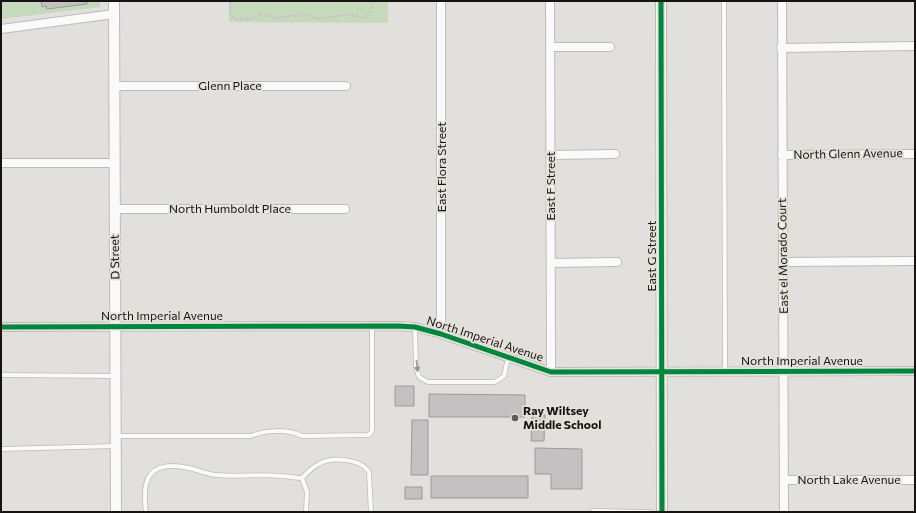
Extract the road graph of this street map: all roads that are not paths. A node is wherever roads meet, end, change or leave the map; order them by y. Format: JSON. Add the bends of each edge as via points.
{"nodes":[{"id":1,"x":114,"y":1,"type":"edge"},
{"id":2,"x":441,"y":1,"type":"edge"},
{"id":3,"x":550,"y":1,"type":"edge"},
{"id":4,"x":661,"y":1,"type":"edge"},
{"id":5,"x":724,"y":1,"type":"edge"},
{"id":6,"x":782,"y":1,"type":"edge"},
{"id":7,"x":114,"y":14,"type":"junction"},
{"id":8,"x":1,"y":29,"type":"edge"},
{"id":9,"x":915,"y":46,"type":"edge"},
{"id":10,"x":550,"y":47,"type":"junction"},
{"id":11,"x":610,"y":47,"type":"dead end"},
{"id":12,"x":781,"y":48,"type":"junction"},
{"id":13,"x":114,"y":86,"type":"junction"},
{"id":14,"x":346,"y":86,"type":"dead end"},
{"id":15,"x":615,"y":154,"type":"dead end"},
{"id":16,"x":915,"y":154,"type":"edge"},
{"id":17,"x":551,"y":155,"type":"junction"},
{"id":18,"x":782,"y":155,"type":"junction"},
{"id":19,"x":1,"y":163,"type":"edge"},
{"id":20,"x":114,"y":164,"type":"junction"},
{"id":21,"x":114,"y":209,"type":"junction"},
{"id":22,"x":346,"y":209,"type":"dead end"},
{"id":23,"x":915,"y":261,"type":"edge"},
{"id":24,"x":617,"y":262,"type":"dead end"},
{"id":25,"x":783,"y":262,"type":"junction"},
{"id":26,"x":551,"y":263,"type":"junction"},
{"id":27,"x":115,"y":326,"type":"junction"},
{"id":28,"x":372,"y":326,"type":"junction"},
{"id":29,"x":1,"y":327,"type":"edge"},
{"id":30,"x":415,"y":327,"type":"junction"},
{"id":31,"x":441,"y":334,"type":"junction"},
{"id":32,"x":508,"y":357,"type":"junction"},
{"id":33,"x":783,"y":371,"type":"junction"},
{"id":34,"x":915,"y":371,"type":"edge"},
{"id":35,"x":551,"y":372,"type":"junction"},
{"id":36,"x":662,"y":372,"type":"junction"},
{"id":37,"x":725,"y":372,"type":"junction"},
{"id":38,"x":1,"y":375,"type":"edge"},
{"id":39,"x":116,"y":376,"type":"junction"},
{"id":40,"x":116,"y":436,"type":"junction"},
{"id":41,"x":116,"y":446,"type":"junction"},
{"id":42,"x":1,"y":449,"type":"edge"},
{"id":43,"x":302,"y":478,"type":"junction"},
{"id":44,"x":784,"y":480,"type":"junction"},
{"id":45,"x":915,"y":480,"type":"edge"},
{"id":46,"x":593,"y":511,"type":"edge"},
{"id":47,"x":116,"y":512,"type":"edge"},
{"id":48,"x":146,"y":512,"type":"edge"},
{"id":49,"x":306,"y":512,"type":"edge"},
{"id":50,"x":371,"y":512,"type":"edge"},
{"id":51,"x":650,"y":512,"type":"edge"},
{"id":52,"x":662,"y":512,"type":"edge"},
{"id":53,"x":784,"y":512,"type":"edge"}],
"edges":[{"from":1,"to":7,"type":"street","name":"D Street"},
{"from":2,"to":31,"type":"street","name":"East Flora Street"},
{"from":3,"to":10,"type":"street","name":"East F Street"},
{"from":4,"to":36,"type":"street","name":"East G Street"},
{"from":5,"to":37,"type":"lane"},
{"from":6,"to":12,"type":"street","name":"East el Morado Court"},
{"from":7,"to":8,"type":"street"},
{"from":7,"to":13,"type":"street","name":"D Street"},
{"from":9,"to":12,"type":"street"},
{"from":10,"to":11,"type":"street"},
{"from":10,"to":17,"type":"street","name":"East F Street"},
{"from":12,"to":18,"type":"street","name":"East el Morado Court"},
{"from":13,"to":14,"type":"street","name":"Glenn Place"},
{"from":13,"to":20,"type":"street","name":"D Street"},
{"from":15,"to":17,"type":"street"},
{"from":16,"to":18,"type":"street","name":"North Glenn Avenue"},
{"from":17,"to":26,"type":"street","name":"East F Street"},
{"from":18,"to":25,"type":"street","name":"East el Morado Court"},
{"from":19,"to":20,"type":"street"},
{"from":20,"to":21,"type":"street","name":"D Street"},
{"from":21,"to":22,"type":"street","name":"North Humboldt Place"},
{"from":21,"to":27,"type":"street","name":"D Street"},
{"from":23,"to":25,"type":"street"},
{"from":24,"to":26,"type":"street"},
{"from":25,"to":33,"type":"street","name":"East el Morado Court"},
{"from":26,"to":35,"type":"street","name":"East F Street"},
{"from":27,"to":28,"type":"street","name":"North Imperial Avenue"},
{"from":27,"to":29,"type":"street","name":"North Imperial Avenue"},
{"from":27,"to":39,"type":"street","name":"D Street"},
{"from":28,"to":30,"type":"street","name":"North Imperial Avenue"},
{"from":28,"to":40,"type":"lane","via":[[372,430],[368,435],[302,436],[293,432],[260,432],[251,436]]},
{"from":30,"to":31,"type":"street","name":"North Imperial Avenue"},
{"from":30,"to":32,"type":"lane","one_way":true,"via":[[418,377],[428,382],[495,382],[504,376]]},
{"from":31,"to":32,"type":"street","name":"North Imperial Avenue"},
{"from":32,"to":35,"type":"street","name":"North Imperial Avenue"},
{"from":33,"to":34,"type":"street","name":"North Imperial Avenue"},
{"from":33,"to":37,"type":"street","name":"North Imperial Avenue"},
{"from":33,"to":44,"type":"street","name":"East el Morado Court"},
{"from":35,"to":36,"type":"street","name":"North Imperial Avenue"},
{"from":36,"to":37,"type":"street","name":"North Imperial Avenue"},
{"from":36,"to":52,"type":"street","name":"East G Street"},
{"from":38,"to":39,"type":"lane"},
{"from":39,"to":40,"type":"street","name":"D Street"},
{"from":40,"to":41,"type":"street","name":"D Street"},
{"from":41,"to":42,"type":"lane"},
{"from":41,"to":47,"type":"street","name":"D Street"},
{"from":43,"to":48,"type":"lane","via":[[216,475],[179,466],[164,467],[147,478],[144,492]]},
{"from":43,"to":49,"type":"lane","via":[[307,492]]},
{"from":43,"to":50,"type":"lane","via":[[325,461],[348,460],[361,463],[366,467],[370,477]]},
{"from":44,"to":45,"type":"street","name":"North Lake Avenue"},
{"from":44,"to":53,"type":"street","name":"East el Morado Court"},
{"from":46,"to":51,"type":"lane"}]}
